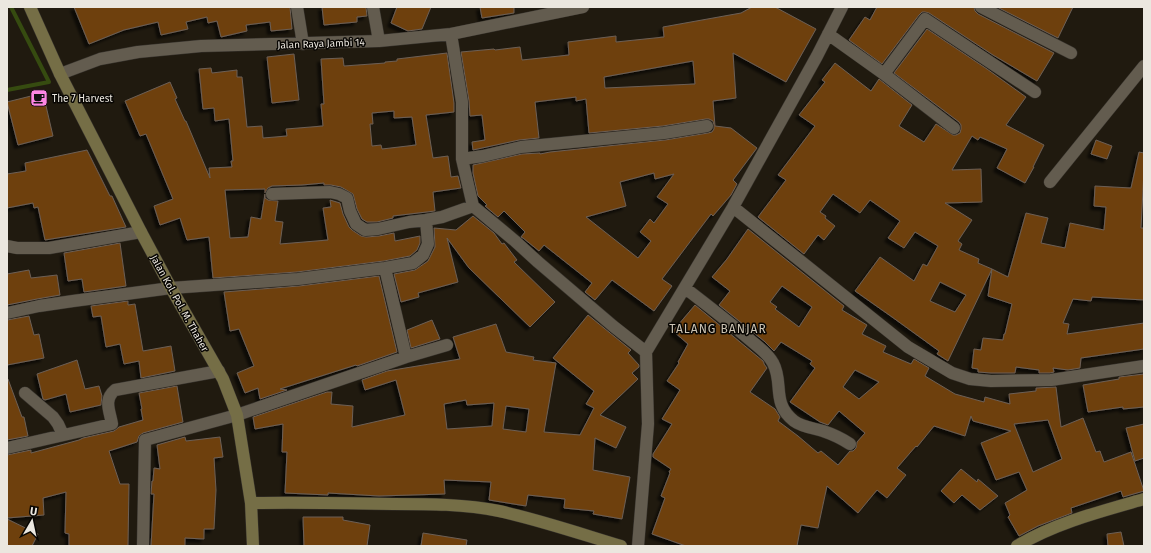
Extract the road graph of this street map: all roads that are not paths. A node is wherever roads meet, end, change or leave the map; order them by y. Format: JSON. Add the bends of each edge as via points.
{"nodes":[{"id":1,"x":30,"y":7,"type":"edge"},
{"id":2,"x":297,"y":7,"type":"edge"},
{"id":3,"x":373,"y":7,"type":"edge"},
{"id":4,"x":583,"y":7,"type":"edge"},
{"id":5,"x":842,"y":7,"type":"edge"},
{"id":6,"x":981,"y":7,"type":"edge"},
{"id":7,"x":451,"y":34,"type":"junction"},
{"id":8,"x":828,"y":34,"type":"junction"},
{"id":9,"x":379,"y":41,"type":"junction"},
{"id":10,"x":303,"y":44,"type":"junction"},
{"id":11,"x":1071,"y":53,"type":"dead end"},
{"id":12,"x":1144,"y":66,"type":"edge"},
{"id":13,"x":60,"y":74,"type":"junction"},
{"id":14,"x":884,"y":74,"type":"junction"},
{"id":15,"x":1035,"y":92,"type":"dead end"},
{"id":16,"x":707,"y":126,"type":"dead end"},
{"id":17,"x":954,"y":128,"type":"dead end"},
{"id":18,"x":462,"y":159,"type":"junction"},
{"id":19,"x":1050,"y":182,"type":"dead end"},
{"id":20,"x":272,"y":194,"type":"dead end"},
{"id":21,"x":473,"y":206,"type":"junction"},
{"id":22,"x":733,"y":207,"type":"junction"},
{"id":23,"x":426,"y":220,"type":"junction"},
{"id":24,"x":141,"y":232,"type":"junction"},
{"id":25,"x":7,"y":246,"type":"edge"},
{"id":26,"x":385,"y":268,"type":"junction"},
{"id":27,"x":171,"y":288,"type":"junction"},
{"id":28,"x":685,"y":288,"type":"junction"},
{"id":29,"x":7,"y":313,"type":"edge"},
{"id":30,"x":448,"y":345,"type":"dead end"},
{"id":31,"x":646,"y":352,"type":"junction"},
{"id":32,"x":406,"y":357,"type":"junction"},
{"id":33,"x":1144,"y":366,"type":"edge"},
{"id":34,"x":219,"y":371,"type":"junction"},
{"id":35,"x":25,"y":394,"type":"dead end"},
{"id":36,"x":237,"y":415,"type":"junction"},
{"id":37,"x":63,"y":435,"type":"junction"},
{"id":38,"x":850,"y":444,"type":"dead end"},
{"id":39,"x":7,"y":448,"type":"edge"},
{"id":40,"x":1144,"y":499,"type":"edge"},
{"id":41,"x":251,"y":503,"type":"junction"},
{"id":42,"x":143,"y":546,"type":"edge"},
{"id":43,"x":254,"y":546,"type":"edge"},
{"id":44,"x":621,"y":546,"type":"edge"},
{"id":45,"x":638,"y":546,"type":"edge"},
{"id":46,"x":1017,"y":546,"type":"edge"}],
"edges":[{"from":1,"to":13,"type":"street","name":"Jalan Kol. Pol. M. Thaher"},
{"from":2,"to":10,"type":"street"},
{"from":3,"to":9,"type":"street"},
{"from":4,"to":7,"type":"street","name":"Jalan Raya Jambi 14"},
{"from":5,"to":8,"type":"street"},
{"from":6,"to":11,"type":"street"},
{"from":7,"to":9,"type":"street","name":"Jalan Raya Jambi 14"},
{"from":7,"to":18,"type":"street","via":[[462,102]]},
{"from":8,"to":14,"type":"street"},
{"from":8,"to":22,"type":"street"},
{"from":9,"to":10,"type":"street","name":"Jalan Raya Jambi 14"},
{"from":10,"to":13,"type":"street","name":"Jalan Raya Jambi 14","via":[[201,46],[138,52],[100,59]]},
{"from":12,"to":19,"type":"street"},
{"from":13,"to":24,"type":"street","name":"Jalan Kol. Pol. M. Thaher"},
{"from":14,"to":15,"type":"street","via":[[925,19]]},
{"from":14,"to":17,"type":"street"},
{"from":16,"to":18,"type":"street","via":[[664,133],[521,147]]},
{"from":18,"to":21,"type":"street"},
{"from":20,"to":23,"type":"street","via":[[339,194],[347,198],[356,224],[364,230]]},
{"from":21,"to":23,"type":"street"},
{"from":21,"to":31,"type":"street"},
{"from":22,"to":28,"type":"street"},
{"from":22,"to":33,"type":"street","via":[[908,347],[952,373],[991,381],[1051,380]]},
{"from":23,"to":26,"type":"street","via":[[428,244],[423,255],[413,263]]},
{"from":24,"to":25,"type":"street","via":[[49,248]]},
{"from":24,"to":27,"type":"street","name":"Jalan Kol. Pol. M. Thaher"},
{"from":26,"to":27,"type":"street","via":[[298,279]]},
{"from":26,"to":32,"type":"street"},
{"from":27,"to":29,"type":"street","via":[[39,306]]},
{"from":27,"to":34,"type":"street","name":"Jalan Kol. Pol. M. Thaher"},
{"from":28,"to":31,"type":"street"},
{"from":28,"to":38,"type":"street","via":[[732,324],[773,362],[782,408],[794,422],[837,436]]},
{"from":30,"to":32,"type":"street"},
{"from":31,"to":45,"type":"street","via":[[648,424]]},
{"from":32,"to":36,"type":"street"},
{"from":34,"to":36,"type":"street","name":"Jalan Kol. Pol. M. Thaher"},
{"from":34,"to":37,"type":"street","via":[[114,390],[107,399],[112,424]]},
{"from":35,"to":37,"type":"street","via":[[53,417]]},
{"from":36,"to":41,"type":"street","name":"Jalan Kol. Pol. M. Thaher"},
{"from":36,"to":42,"type":"street","via":[[145,440]]},
{"from":37,"to":39,"type":"street"},
{"from":40,"to":46,"type":"street","via":[[1065,523]]},
{"from":41,"to":43,"type":"street","name":"Jalan Kol. Pol. M. Thaher"},
{"from":41,"to":44,"type":"street","via":[[408,504],[478,508],[533,519]]}]}
